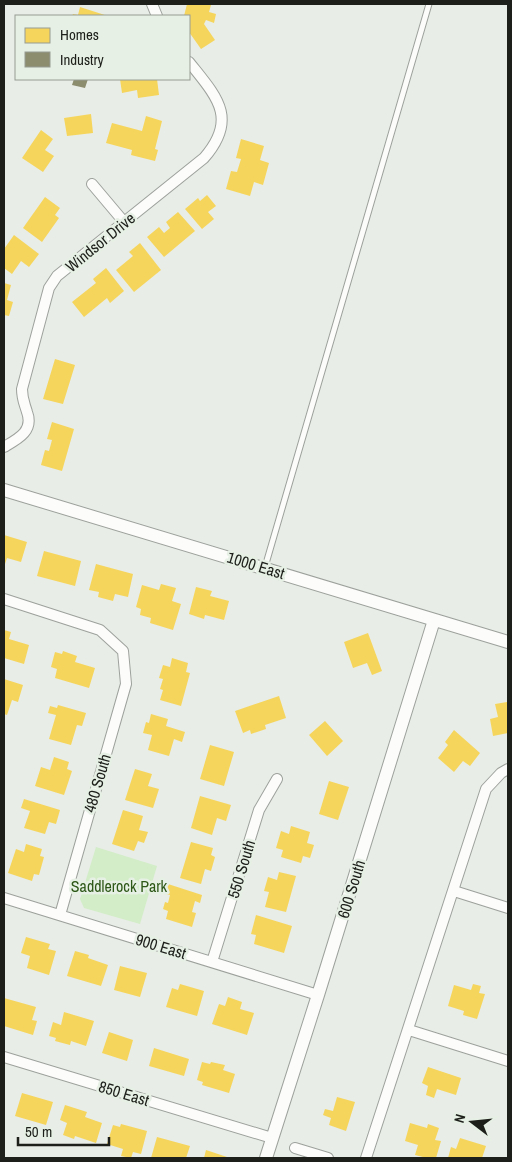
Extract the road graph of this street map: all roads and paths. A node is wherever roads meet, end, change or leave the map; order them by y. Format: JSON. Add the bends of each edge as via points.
{"nodes":[{"id":1,"x":429,"y":4,"type":"edge"},
{"id":2,"x":190,"y":63,"type":"edge"},
{"id":3,"x":92,"y":184,"type":"dead end"},
{"id":4,"x":124,"y":222,"type":"junction"},
{"id":5,"x":4,"y":447,"type":"edge"},
{"id":6,"x":4,"y":490,"type":"edge"},
{"id":7,"x":264,"y":568,"type":"junction"},
{"id":8,"x":4,"y":599,"type":"edge"},
{"id":9,"x":434,"y":620,"type":"junction"},
{"id":10,"x":508,"y":642,"type":"edge"},
{"id":11,"x":508,"y":769,"type":"edge"},
{"id":12,"x":277,"y":780,"type":"dead end"},
{"id":13,"x":454,"y":891,"type":"junction"},
{"id":14,"x":4,"y":898,"type":"edge"},
{"id":15,"x":508,"y":908,"type":"edge"},
{"id":16,"x":60,"y":915,"type":"junction"},
{"id":17,"x":212,"y":962,"type":"junction"},
{"id":18,"x":318,"y":995,"type":"junction"},
{"id":19,"x":409,"y":1030,"type":"junction"},
{"id":20,"x":4,"y":1057,"type":"edge"},
{"id":21,"x":508,"y":1061,"type":"edge"},
{"id":22,"x":272,"y":1138,"type":"junction"},
{"id":23,"x":295,"y":1148,"type":"dead end"},
{"id":24,"x":266,"y":1158,"type":"edge"},
{"id":25,"x":328,"y":1158,"type":"edge"},
{"id":26,"x":366,"y":1158,"type":"edge"}],
"edges":[{"from":1,"to":7,"type":"lane"},
{"from":2,"to":4,"type":"street","name":"Windsor Drive","via":[[215,95],[222,113],[221,131],[204,158]]},
{"from":3,"to":4,"type":"street"},
{"from":4,"to":5,"type":"street","name":"Windsor Drive","via":[[57,276],[49,288],[22,389],[29,420],[27,429],[22,437]]},
{"from":6,"to":7,"type":"street","name":"1000 East"},
{"from":7,"to":9,"type":"street","name":"1000 East"},
{"from":8,"to":16,"type":"street","name":"480 South","via":[[100,630],[123,651],[126,684]]},
{"from":9,"to":10,"type":"street","name":"1000 East"},
{"from":9,"to":18,"type":"street","name":"600 South"},
{"from":11,"to":13,"type":"street","via":[[486,789]]},
{"from":12,"to":17,"type":"street","name":"550 South","via":[[259,810]]},
{"from":13,"to":15,"type":"street"},
{"from":13,"to":19,"type":"street"},
{"from":14,"to":16,"type":"street","name":"900 East"},
{"from":16,"to":17,"type":"street","name":"900 East"},
{"from":17,"to":18,"type":"street","name":"900 East"},
{"from":18,"to":22,"type":"street","name":"600 South"},
{"from":19,"to":21,"type":"street"},
{"from":19,"to":26,"type":"street"},
{"from":20,"to":22,"type":"street","name":"850 East"},
{"from":22,"to":24,"type":"street","name":"600 South"},
{"from":23,"to":25,"type":"street"}]}
